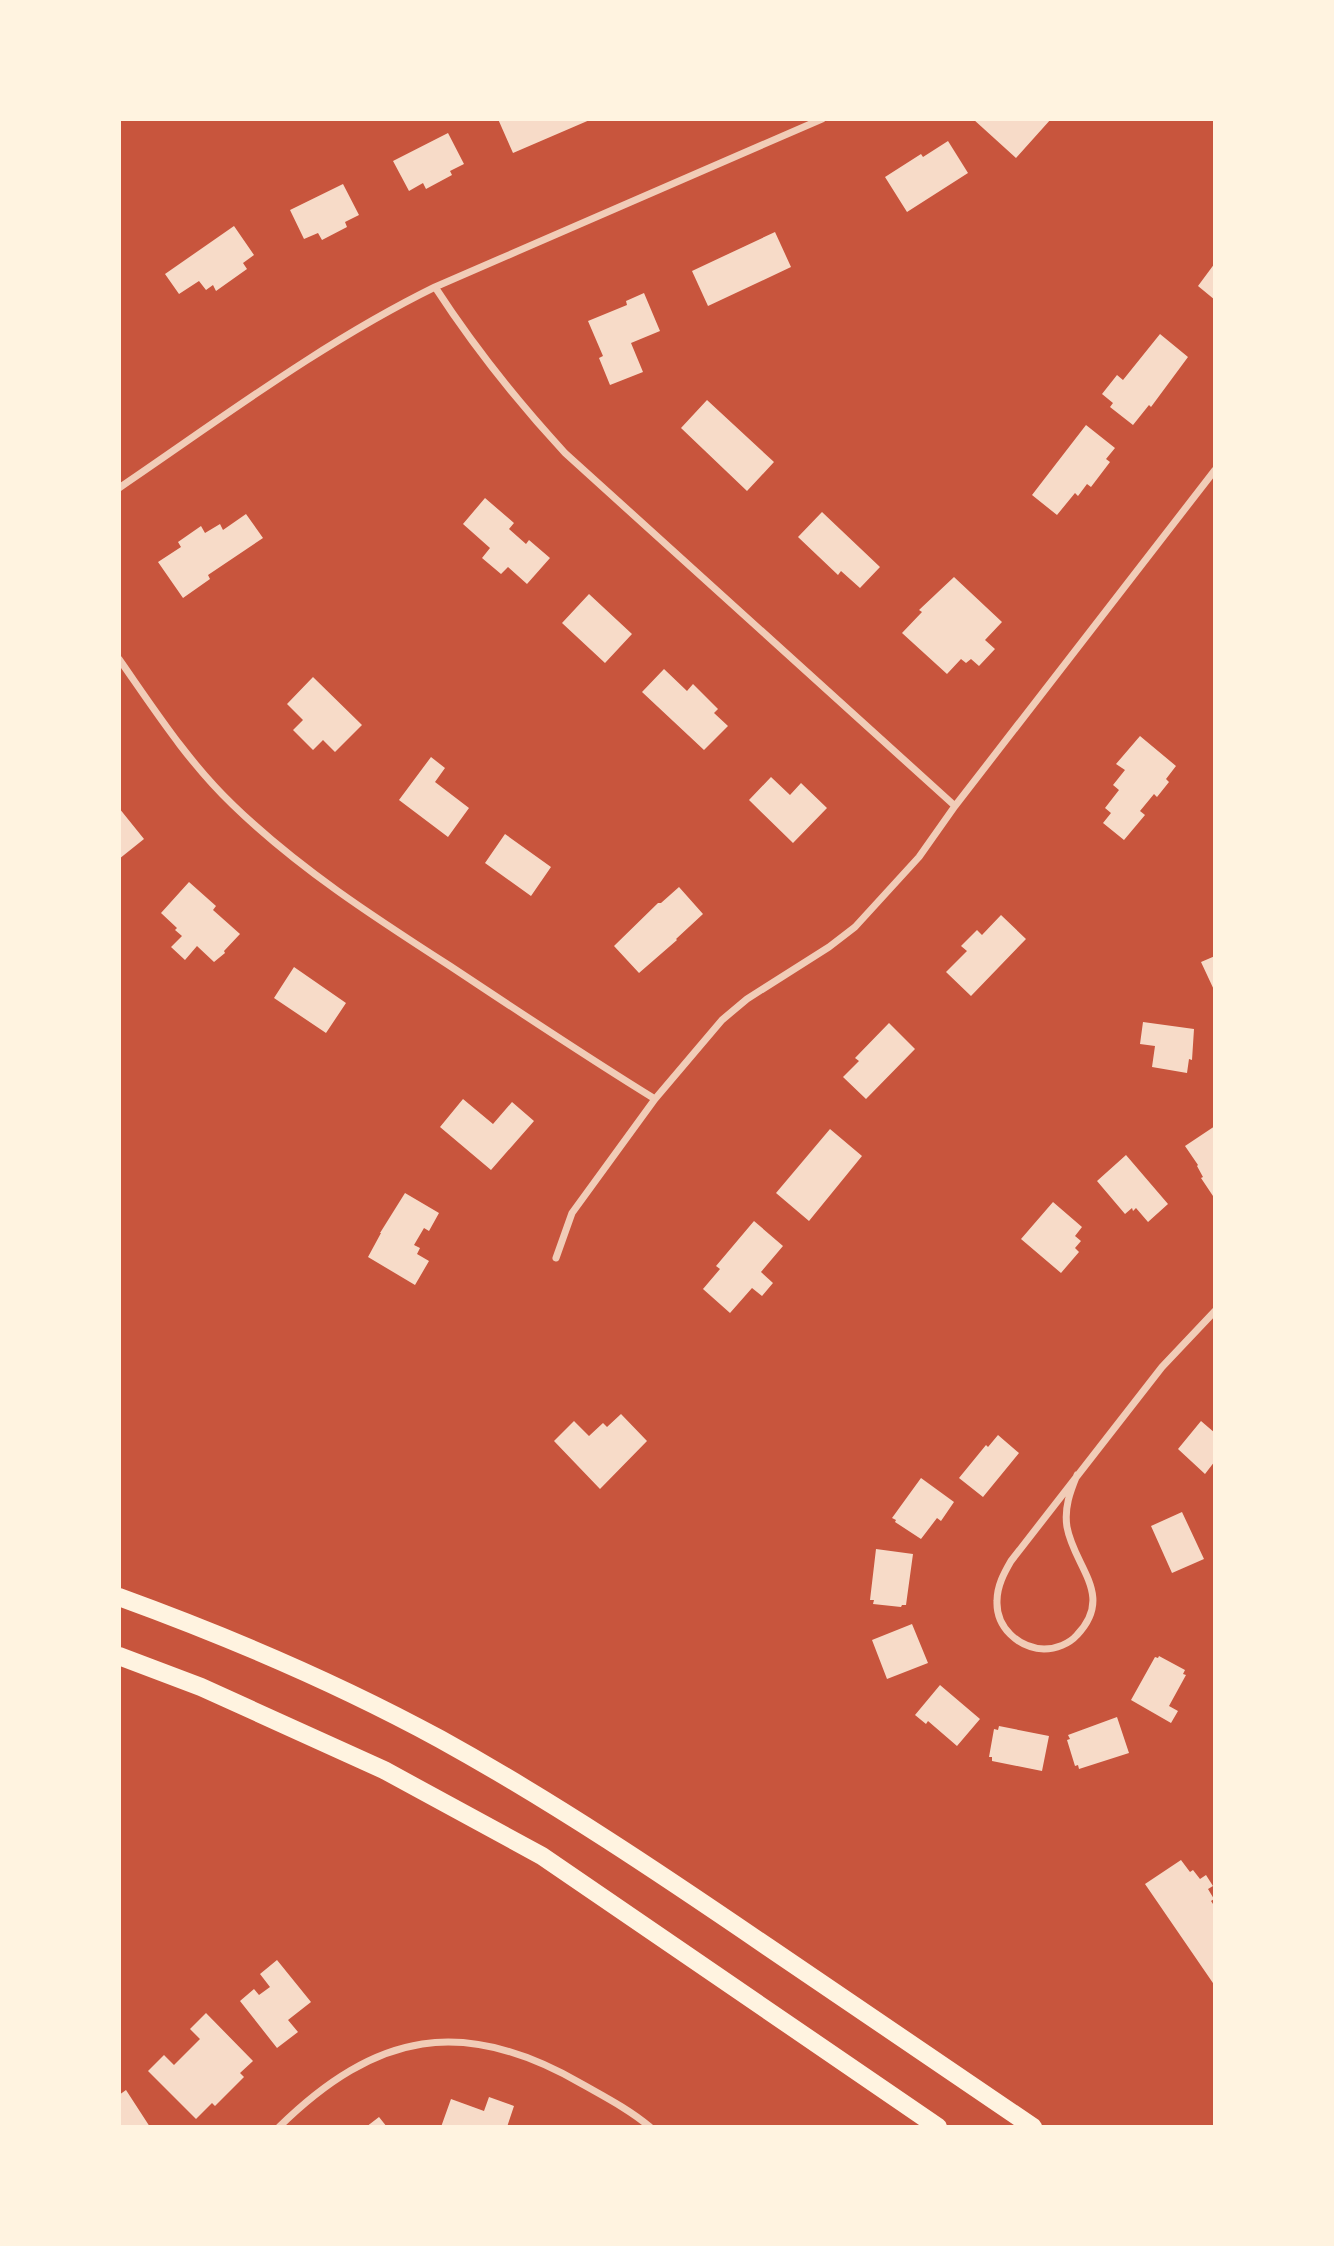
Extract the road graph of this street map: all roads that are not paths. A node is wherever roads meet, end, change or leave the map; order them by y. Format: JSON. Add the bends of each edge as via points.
{"nodes":[{"id":1,"x":822,"y":119,"type":"edge"},
{"id":2,"x":435,"y":287,"type":"junction"},
{"id":3,"x":1215,"y":470,"type":"edge"},
{"id":4,"x":119,"y":488,"type":"edge"},
{"id":5,"x":119,"y":659,"type":"edge"},
{"id":6,"x":955,"y":806,"type":"junction"},
{"id":7,"x":655,"y":1099,"type":"junction"},
{"id":8,"x":556,"y":1258,"type":"dead end"},
{"id":9,"x":1215,"y":1311,"type":"edge"},
{"id":10,"x":1077,"y":1475,"type":"junction"},
{"id":11,"x":119,"y":1597,"type":"edge"},
{"id":12,"x":119,"y":1656,"type":"edge"},
{"id":13,"x":279,"y":2127,"type":"edge"},
{"id":14,"x":650,"y":2127,"type":"edge"},
{"id":15,"x":938,"y":2127,"type":"edge"},
{"id":16,"x":1033,"y":2127,"type":"edge"}],
"edges":[{"from":1,"to":2,"type":"street"},
{"from":2,"to":4,"type":"street","via":[[350,332]]},
{"from":2,"to":6,"type":"street","via":[[514,397],[565,453]]},
{"from":3,"to":6,"type":"street"},
{"from":5,"to":7,"type":"street","via":[[205,776],[291,857],[357,906]]},
{"from":6,"to":7,"type":"street","via":[[919,857],[870,912],[829,947],[722,1020]]},
{"from":7,"to":8,"type":"street","via":[[572,1213]]},
{"from":9,"to":10,"type":"street","via":[[1162,1367]]},
{"from":10,"to":10,"type":"street","via":[[1000,1581],[996,1601],[1000,1621],[1027,1647],[1062,1646],[1080,1633],[1091,1615],[1090,1580],[1066,1521]]},
{"from":11,"to":16,"type":"highway","via":[[279,1660],[513,1780],[658,1872]]},
{"from":12,"to":15,"type":"highway","via":[[213,1692],[384,1770],[542,1856]]},
{"from":13,"to":14,"type":"street","via":[[325,2086],[371,2059],[422,2042],[451,2041],[480,2043],[535,2060]]}]}
